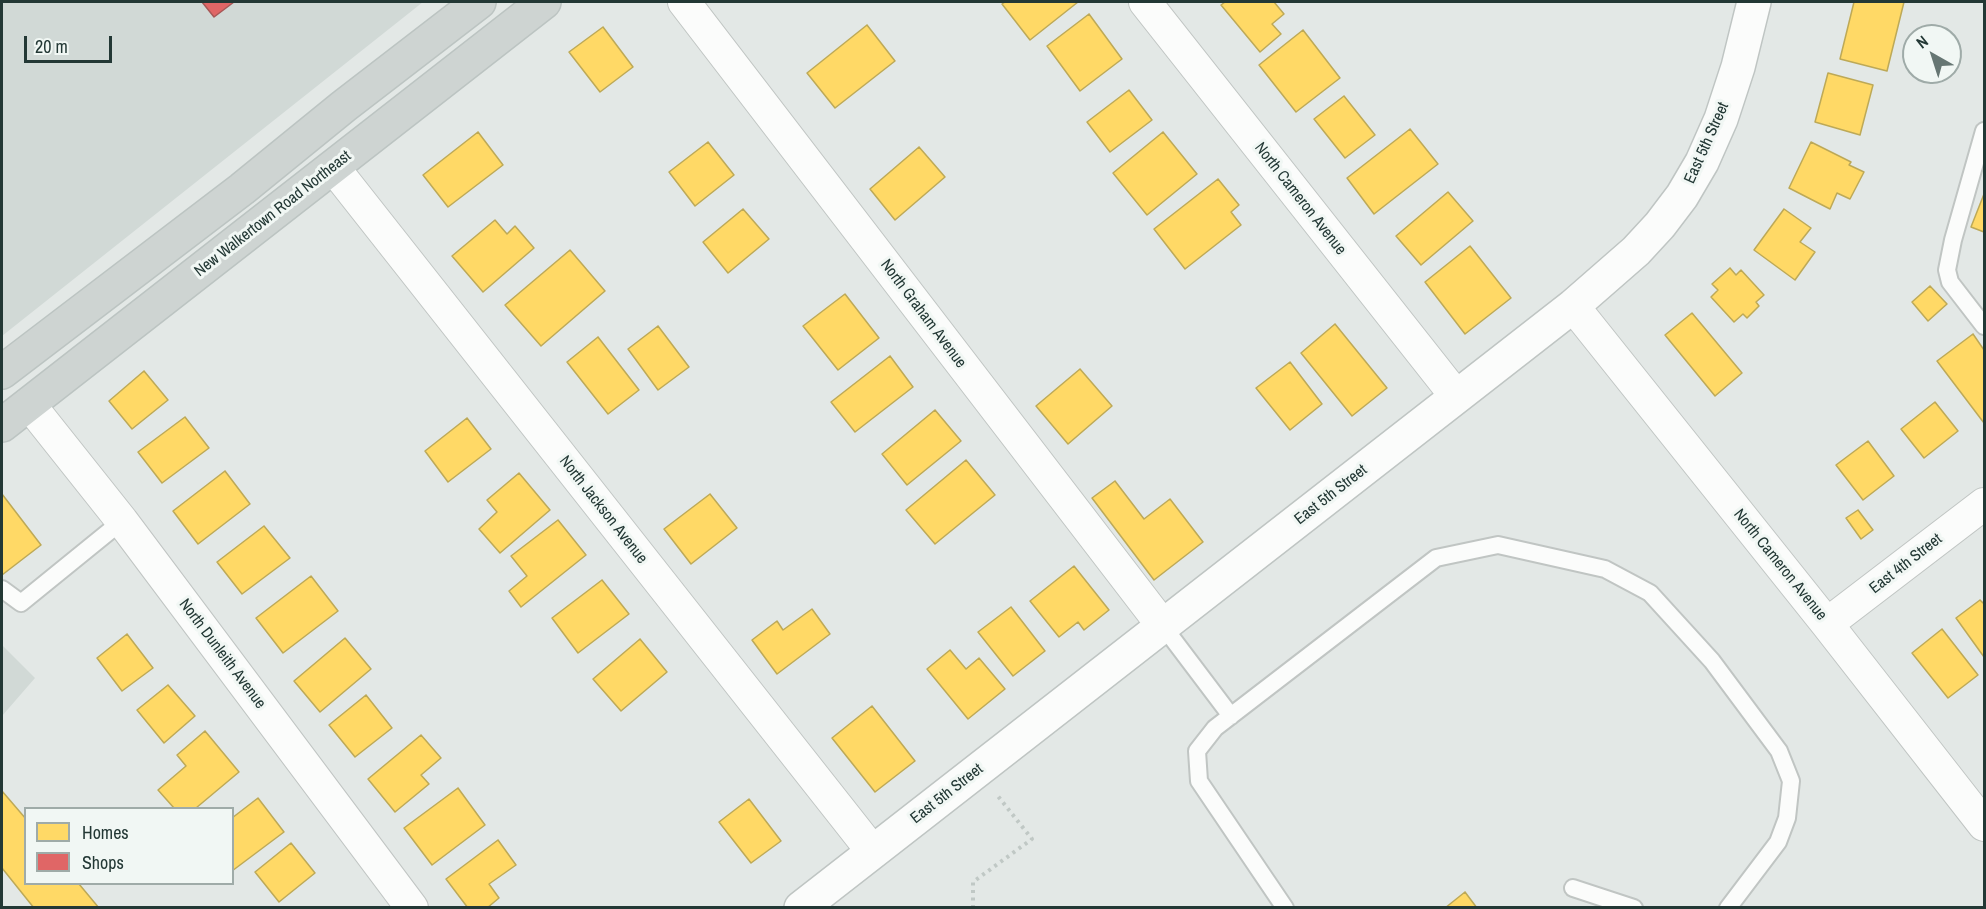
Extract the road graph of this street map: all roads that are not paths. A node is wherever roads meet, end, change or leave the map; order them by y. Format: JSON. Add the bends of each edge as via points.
{"nodes":[{"id":1,"x":479,"y":2,"type":"edge"},
{"id":2,"x":544,"y":2,"type":"edge"},
{"id":3,"x":684,"y":2,"type":"edge"},
{"id":4,"x":1145,"y":2,"type":"edge"},
{"id":5,"x":1754,"y":2,"type":"edge"},
{"id":6,"x":1984,"y":131,"type":"edge"},
{"id":7,"x":333,"y":167,"type":"junction"},
{"id":8,"x":1573,"y":306,"type":"junction"},
{"id":9,"x":1984,"y":326,"type":"edge"},
{"id":10,"x":2,"y":372,"type":"edge"},
{"id":11,"x":1456,"y":396,"type":"junction"},
{"id":12,"x":29,"y":404,"type":"junction"},
{"id":13,"x":2,"y":426,"type":"edge"},
{"id":14,"x":1984,"y":504,"type":"edge"},
{"id":15,"x":122,"y":521,"type":"junction"},
{"id":16,"x":2,"y":589,"type":"edge"},
{"id":17,"x":1827,"y":624,"type":"junction"},
{"id":18,"x":1163,"y":626,"type":"junction"},
{"id":19,"x":1232,"y":716,"type":"junction"},
{"id":20,"x":1984,"y":825,"type":"edge"},
{"id":21,"x":873,"y":852,"type":"junction"},
{"id":22,"x":1573,"y":888,"type":"dead end"},
{"id":23,"x":412,"y":908,"type":"edge"},
{"id":24,"x":801,"y":908,"type":"edge"},
{"id":25,"x":1285,"y":908,"type":"edge"},
{"id":26,"x":1634,"y":908,"type":"edge"},
{"id":27,"x":1728,"y":908,"type":"edge"}],
"edges":[{"from":1,"to":10,"type":"main road"},
{"from":2,"to":7,"type":"main road","name":"New Walkertown Road Northeast"},
{"from":3,"to":18,"type":"street","name":"North Graham Avenue"},
{"from":4,"to":11,"type":"street","name":"North Cameron Avenue"},
{"from":5,"to":8,"type":"main road","name":"East 5th Street","via":[[1721,119],[1682,196],[1636,251]]},
{"from":6,"to":9,"type":"lane","via":[[1947,270],[1950,282]]},
{"from":7,"to":12,"type":"main road","name":"New Walkertown Road Northeast"},
{"from":7,"to":21,"type":"street","name":"North Jackson Avenue"},
{"from":8,"to":11,"type":"main road","name":"East 5th Street"},
{"from":8,"to":17,"type":"street","name":"North Cameron Avenue"},
{"from":11,"to":18,"type":"main road","name":"East 5th Street"},
{"from":12,"to":13,"type":"main road","name":"New Walkertown Road Northeast"},
{"from":12,"to":15,"type":"street","name":"North Dunleith Avenue"},
{"from":14,"to":17,"type":"street","name":"East 4th Street"},
{"from":15,"to":16,"type":"lane","via":[[21,603]]},
{"from":15,"to":23,"type":"street","name":"North Dunleith Avenue"},
{"from":17,"to":20,"type":"street","name":"North Cameron Avenue"},
{"from":18,"to":19,"type":"lane"},
{"from":18,"to":21,"type":"main road","name":"East 5th Street"},
{"from":19,"to":25,"type":"lane","via":[[1215,728],[1197,751],[1199,781]]},
{"from":19,"to":27,"type":"lane","via":[[1436,558],[1498,545],[1605,569],[1650,593],[1712,661],[1779,751],[1791,782],[1787,818],[1778,842]]},
{"from":21,"to":24,"type":"main road","name":"East 5th Street"},
{"from":22,"to":26,"type":"lane"}]}
